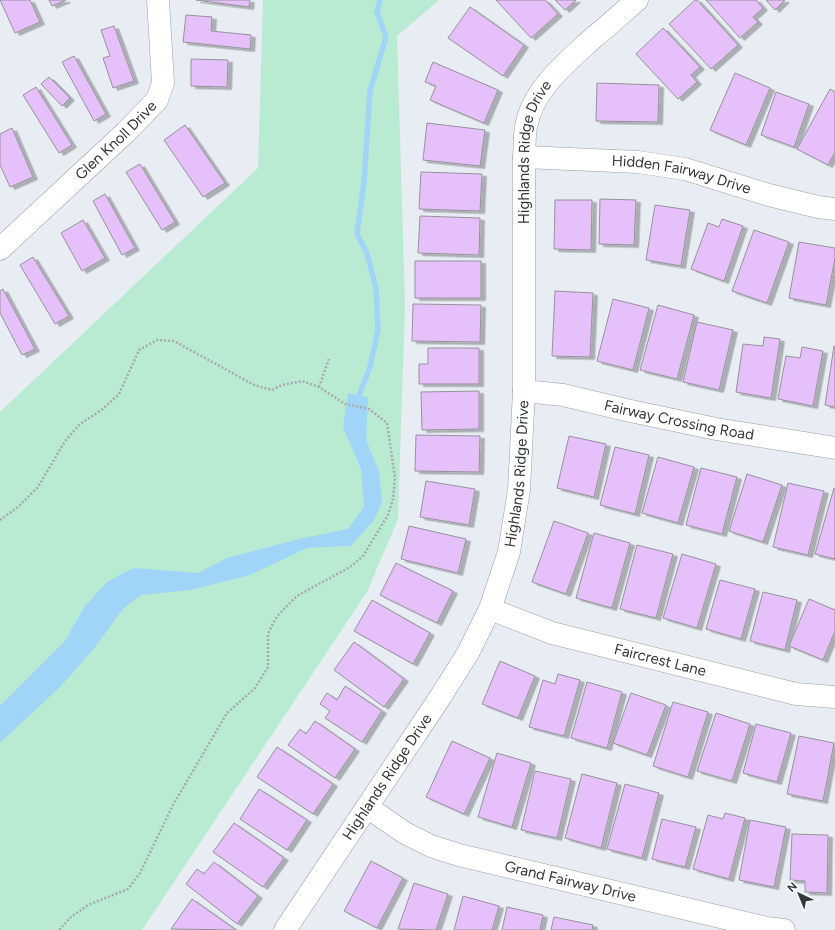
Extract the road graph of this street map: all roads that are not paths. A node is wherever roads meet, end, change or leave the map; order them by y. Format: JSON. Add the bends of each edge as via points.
{"nodes":[{"id":1,"x":158,"y":0,"type":"edge"},
{"id":2,"x":637,"y":0,"type":"edge"},
{"id":3,"x":524,"y":157,"type":"junction"},
{"id":4,"x":835,"y":209,"type":"edge"},
{"id":5,"x":0,"y":249,"type":"edge"},
{"id":6,"x":524,"y":391,"type":"junction"},
{"id":7,"x":835,"y":448,"type":"edge"},
{"id":8,"x":490,"y":609,"type":"junction"},
{"id":9,"x":835,"y":697,"type":"edge"},
{"id":10,"x":367,"y":807,"type":"junction"},
{"id":11,"x":285,"y":930,"type":"edge"},
{"id":12,"x":784,"y":930,"type":"edge"}],
"edges":[{"from":1,"to":5,"type":"street","name":"Glen Knoll Drive","via":[[163,83],[157,100]]},
{"from":2,"to":3,"type":"street","name":"Highlands Ridge Drive","via":[[564,64],[544,87],[526,126]]},
{"from":3,"to":4,"type":"street","name":"Hidden Fairway Drive","via":[[638,162],[685,169],[769,195]]},
{"from":3,"to":6,"type":"street","name":"Highlands Ridge Drive"},
{"from":6,"to":7,"type":"street","name":"Fairway Crossing Road","via":[[563,395],[716,429]]},
{"from":6,"to":8,"type":"street","name":"Highlands Ridge Drive","via":[[519,490],[509,552]]},
{"from":8,"to":9,"type":"street","name":"Faircrest Lane","via":[[552,633],[796,694]]},
{"from":8,"to":10,"type":"street","name":"Highlands Ridge Drive","via":[[442,696]]},
{"from":10,"to":11,"type":"street","name":"Highlands Ridge Drive"},
{"from":10,"to":12,"type":"street","name":"Grand Fairway Drive","via":[[405,833],[431,846],[459,855]]}]}
